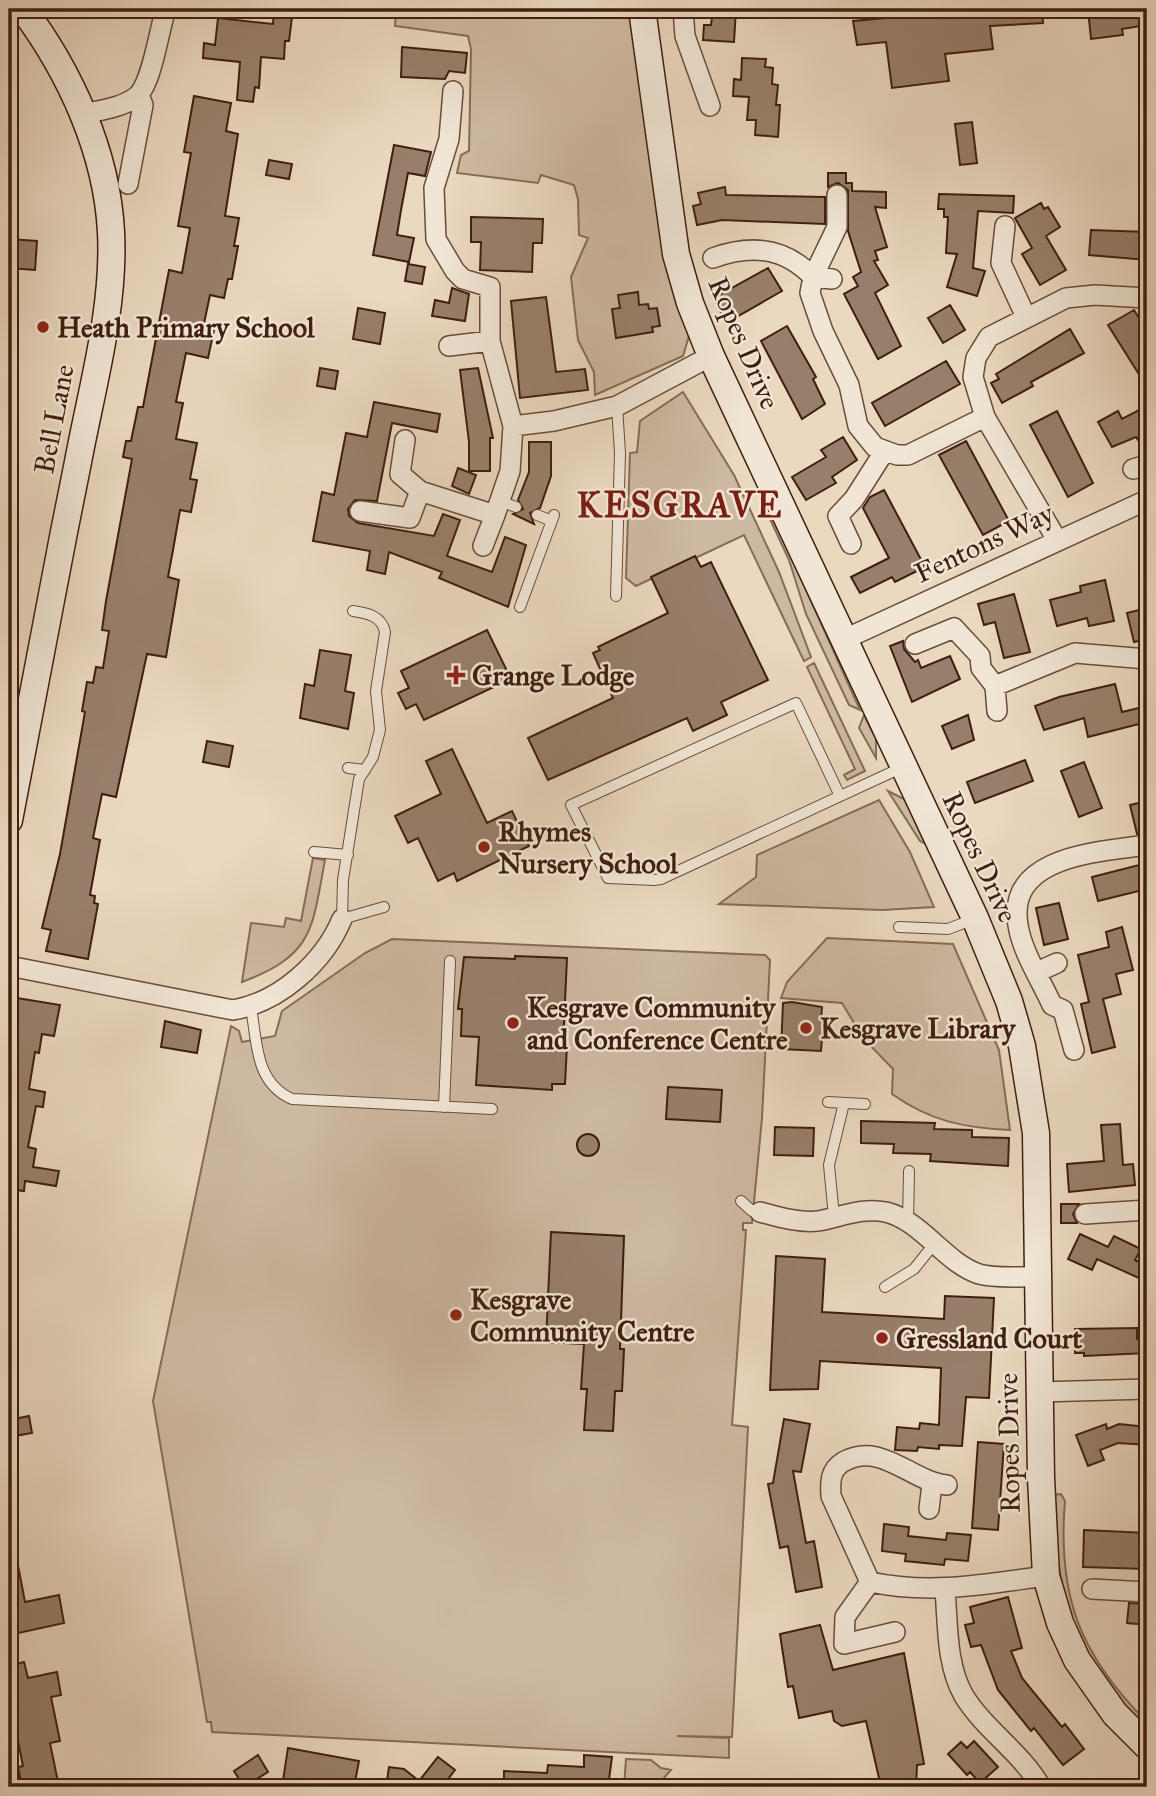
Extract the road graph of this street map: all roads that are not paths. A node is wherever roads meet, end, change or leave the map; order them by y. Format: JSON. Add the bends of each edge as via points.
{"nodes":[{"id":1,"x":23,"y":9,"type":"edge"},
{"id":2,"x":166,"y":9,"type":"edge"},
{"id":3,"x":642,"y":9,"type":"edge"},
{"id":4,"x":683,"y":9,"type":"edge"},
{"id":5,"x":453,"y":91,"type":"dead end"},
{"id":6,"x":139,"y":95,"type":"junction"},
{"id":7,"x":710,"y":106,"type":"dead end"},
{"id":8,"x":83,"y":114,"type":"junction"},
{"id":9,"x":128,"y":184,"type":"dead end"},
{"id":10,"x":837,"y":195,"type":"dead end"},
{"id":11,"x":1005,"y":226,"type":"dead end"},
{"id":12,"x":713,"y":258,"type":"dead end"},
{"id":13,"x":822,"y":278,"type":"junction"},
{"id":14,"x":1147,"y":298,"type":"edge"},
{"id":15,"x":1026,"y":317,"type":"junction"},
{"id":16,"x":489,"y":341,"type":"junction"},
{"id":17,"x":449,"y":346,"type":"dead end"},
{"id":18,"x":711,"y":356,"type":"junction"},
{"id":19,"x":617,"y":405,"type":"junction"},
{"id":20,"x":985,"y":417,"type":"junction"},
{"id":21,"x":513,"y":426,"type":"junction"},
{"id":22,"x":405,"y":440,"type":"dead end"},
{"id":23,"x":884,"y":452,"type":"junction"},
{"id":24,"x":420,"y":491,"type":"junction"},
{"id":25,"x":1147,"y":500,"type":"edge"},
{"id":26,"x":504,"y":508,"type":"junction"},
{"id":27,"x":360,"y":511,"type":"dead end"},
{"id":28,"x":537,"y":515,"type":"dead end"},
{"id":29,"x":1057,"y":540,"type":"junction"},
{"id":30,"x":850,"y":544,"type":"dead end"},
{"id":31,"x":483,"y":546,"type":"dead end"},
{"id":32,"x":616,"y":596,"type":"dead end"},
{"id":33,"x":520,"y":607,"type":"dead end"},
{"id":34,"x":353,"y":611,"type":"dead end"},
{"id":35,"x":845,"y":639,"type":"junction"},
{"id":36,"x":915,"y":644,"type":"dead end"},
{"id":37,"x":1147,"y":659,"type":"edge"},
{"id":38,"x":995,"y":686,"type":"junction"},
{"id":39,"x":997,"y":711,"type":"dead end"},
{"id":40,"x":904,"y":767,"type":"junction"},
{"id":41,"x":348,"y":768,"type":"dead end"},
{"id":42,"x":365,"y":770,"type":"junction"},
{"id":43,"x":13,"y":779,"type":"edge"},
{"id":44,"x":840,"y":796,"type":"junction"},
{"id":45,"x":9,"y":820,"type":"edge"},
{"id":46,"x":1147,"y":845,"type":"edge"},
{"id":47,"x":314,"y":852,"type":"dead end"},
{"id":48,"x":348,"y":855,"type":"junction"},
{"id":49,"x":384,"y":907,"type":"dead end"},
{"id":50,"x":975,"y":918,"type":"junction"},
{"id":51,"x":342,"y":919,"type":"junction"},
{"id":52,"x":899,"y":927,"type":"dead end"},
{"id":53,"x":450,"y":961,"type":"dead end"},
{"id":54,"x":1057,"y":963,"type":"dead end"},
{"id":55,"x":9,"y":966,"type":"edge"},
{"id":56,"x":1037,"y":972,"type":"junction"},
{"id":57,"x":251,"y":1007,"type":"junction"},
{"id":58,"x":1074,"y":1050,"type":"dead end"},
{"id":59,"x":828,"y":1102,"type":"dead end"},
{"id":60,"x":844,"y":1103,"type":"junction"},
{"id":61,"x":865,"y":1104,"type":"dead end"},
{"id":62,"x":444,"y":1107,"type":"junction"},
{"id":63,"x":492,"y":1109,"type":"dead end"},
{"id":64,"x":909,"y":1171,"type":"dead end"},
{"id":65,"x":741,"y":1201,"type":"dead end"},
{"id":66,"x":1147,"y":1210,"type":"edge"},
{"id":67,"x":760,"y":1212,"type":"joint"},
{"id":68,"x":1085,"y":1214,"type":"dead end"},
{"id":69,"x":834,"y":1217,"type":"junction"},
{"id":70,"x":908,"y":1223,"type":"junction"},
{"id":71,"x":934,"y":1244,"type":"junction"},
{"id":72,"x":1038,"y":1277,"type":"junction"},
{"id":73,"x":885,"y":1287,"type":"dead end"},
{"id":74,"x":1147,"y":1389,"type":"edge"},
{"id":75,"x":1039,"y":1392,"type":"junction"},
{"id":76,"x":929,"y":1509,"type":"dead end"},
{"id":77,"x":1046,"y":1576,"type":"junction"},
{"id":78,"x":870,"y":1582,"type":"junction"},
{"id":79,"x":1092,"y":1589,"type":"dead end"},
{"id":80,"x":944,"y":1590,"type":"junction"},
{"id":81,"x":1147,"y":1592,"type":"edge"},
{"id":82,"x":895,"y":1632,"type":"dead end"},
{"id":83,"x":1147,"y":1746,"type":"edge"},
{"id":84,"x":1041,"y":1787,"type":"edge"}],
"edges":[{"from":1,"to":8,"type":"street","name":"Bell Lane","via":[[50,47]]},
{"from":2,"to":6,"type":"street"},
{"from":3,"to":18,"type":"street","name":"Ropes Drive","via":[[676,254]]},
{"from":4,"to":7,"type":"street","via":[[685,36]]},
{"from":5,"to":16,"type":"street","via":[[449,139],[434,188],[436,239],[463,279],[490,287]]},
{"from":6,"to":8,"type":"street"},
{"from":6,"to":9,"type":"street","via":[[143,105]]},
{"from":8,"to":43,"type":"street","name":"Bell Lane","via":[[109,207],[110,285]]},
{"from":10,"to":13,"type":"street","via":[[837,227]]},
{"from":11,"to":15,"type":"street","via":[[1001,263]]},
{"from":12,"to":13,"type":"street","via":[[734,250],[758,249],[798,262]]},
{"from":13,"to":23,"type":"street","via":[[810,293],[823,331],[849,385],[858,426]]},
{"from":14,"to":15,"type":"street","via":[[1066,298]]},
{"from":15,"to":20,"type":"street","via":[[989,337],[976,358],[974,377]]},
{"from":16,"to":17,"type":"street"},
{"from":16,"to":21,"type":"street"},
{"from":18,"to":19,"type":"street"},
{"from":18,"to":35,"type":"street","name":"Ropes Drive"},
{"from":19,"to":21,"type":"street"},
{"from":19,"to":32,"type":"lane"},
{"from":20,"to":23,"type":"street","via":[[908,455]]},
{"from":20,"to":29,"type":"street"},
{"from":21,"to":26,"type":"street"},
{"from":22,"to":24,"type":"street","via":[[400,474]]},
{"from":23,"to":30,"type":"street","via":[[838,516]]},
{"from":24,"to":26,"type":"street"},
{"from":24,"to":27,"type":"street","via":[[410,518]]},
{"from":25,"to":29,"type":"street","name":"Fentons Way"},
{"from":26,"to":31,"type":"street"},
{"from":28,"to":33,"type":"lane","via":[[553,518]]},
{"from":29,"to":35,"type":"street","name":"Fentons Way"},
{"from":34,"to":42,"type":"lane","via":[[372,615],[384,626],[376,691],[380,730]]},
{"from":35,"to":40,"type":"street","name":"Ropes Drive"},
{"from":36,"to":38,"type":"street","via":[[954,628],[980,656],[981,668]]},
{"from":37,"to":38,"type":"street","via":[[1074,653]]},
{"from":38,"to":39,"type":"street"},
{"from":40,"to":44,"type":"lane"},
{"from":40,"to":50,"type":"street","name":"Ropes Drive"},
{"from":41,"to":42,"type":"lane"},
{"from":42,"to":48,"type":"lane","via":[[359,779]]},
{"from":43,"to":45,"type":"street","name":"Bell Lane"},
{"from":44,"to":44,"type":"lane","via":[[796,703],[571,805],[608,878],[647,881]]},
{"from":46,"to":56,"type":"street","via":[[1059,862],[1030,879],[1017,908],[1018,926]]},
{"from":47,"to":48,"type":"lane"},
{"from":48,"to":51,"type":"lane"},
{"from":49,"to":51,"type":"lane"},
{"from":50,"to":52,"type":"lane","via":[[948,929]]},
{"from":50,"to":72,"type":"street","name":"Ropes Drive","via":[[1009,1002],[1028,1076],[1035,1133]]},
{"from":51,"to":57,"type":"street","via":[[318,960]]},
{"from":53,"to":62,"type":"lane"},
{"from":54,"to":56,"type":"street"},
{"from":55,"to":57,"type":"street","via":[[220,1008]]},
{"from":56,"to":58,"type":"street","via":[[1052,1005],[1063,1010]]},
{"from":57,"to":62,"type":"lane","via":[[261,1070],[277,1093],[309,1101]]},
{"from":59,"to":60,"type":"lane"},
{"from":60,"to":61,"type":"lane"},
{"from":60,"to":69,"type":"lane","via":[[829,1165]]},
{"from":62,"to":63,"type":"lane"},
{"from":64,"to":70,"type":"lane"},
{"from":65,"to":67,"type":"lane"},
{"from":66,"to":68,"type":"street"},
{"from":67,"to":69,"type":"street","via":[[793,1220]]},
{"from":69,"to":70,"type":"street","via":[[875,1211]]},
{"from":70,"to":71,"type":"street"},
{"from":71,"to":72,"type":"street","via":[[982,1275]]},
{"from":71,"to":73,"type":"lane","via":[[914,1269]]},
{"from":72,"to":75,"type":"street","name":"Ropes Drive"},
{"from":74,"to":75,"type":"street"},
{"from":75,"to":77,"type":"street","name":"Ropes Drive"},
{"from":76,"to":78,"type":"street","via":[[939,1481],[872,1455],[855,1457],[835,1468],[831,1496]]},
{"from":77,"to":80,"type":"street"},
{"from":77,"to":83,"type":"street","name":"Ropes Drive","via":[[1077,1660],[1107,1704]]},
{"from":78,"to":80,"type":"street"},
{"from":78,"to":82,"type":"street","via":[[845,1617],[844,1644]]},
{"from":79,"to":81,"type":"street"},
{"from":80,"to":84,"type":"street","via":[[950,1654],[959,1685]]}]}
